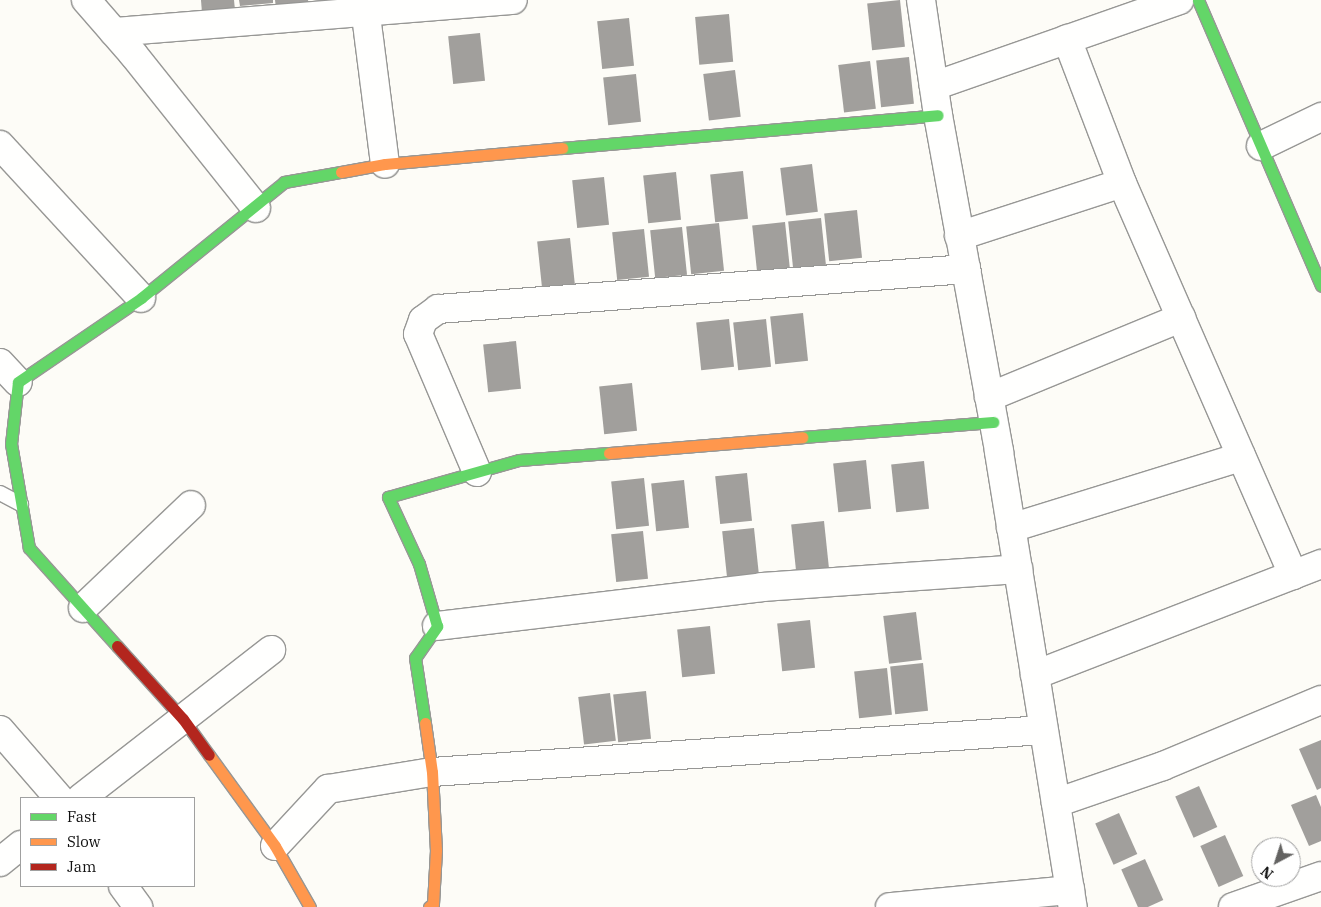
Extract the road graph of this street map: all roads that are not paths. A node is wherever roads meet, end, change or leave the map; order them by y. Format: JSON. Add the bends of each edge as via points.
{"nodes":[{"id":1,"x":86,"y":0,"type":"edge"},
{"id":2,"x":513,"y":0,"type":"edge"},
{"id":3,"x":922,"y":0,"type":"edge"},
{"id":4,"x":1180,"y":0,"type":"edge"},
{"id":5,"x":1198,"y":0,"type":"edge"},
{"id":6,"x":364,"y":6,"type":"edge"},
{"id":7,"x":114,"y":32,"type":"junction"},
{"id":8,"x":1067,"y":39,"type":"junction"},
{"id":9,"x":934,"y":86,"type":"junction"},
{"id":10,"x":938,"y":115,"type":"junction"},
{"id":11,"x":1321,"y":117,"type":"edge"},
{"id":12,"x":0,"y":144,"type":"edge"},
{"id":13,"x":1261,"y":146,"type":"junction"},
{"id":14,"x":385,"y":164,"type":"junction"},
{"id":15,"x":1122,"y":183,"type":"junction"},
{"id":16,"x":256,"y":208,"type":"junction"},
{"id":17,"x":959,"y":236,"type":"junction"},
{"id":18,"x":966,"y":269,"type":"junction"},
{"id":19,"x":1321,"y":286,"type":"edge"},
{"id":20,"x":141,"y":298,"type":"junction"},
{"id":21,"x":1181,"y":318,"type":"junction"},
{"id":22,"x":9,"y":372,"type":"edge"},
{"id":23,"x":991,"y":409,"type":"junction"},
{"id":24,"x":1241,"y":457,"type":"junction"},
{"id":25,"x":477,"y":472,"type":"junction"},
{"id":26,"x":0,"y":493,"type":"edge"},
{"id":27,"x":22,"y":504,"type":"junction"},
{"id":28,"x":191,"y":506,"type":"dead end"},
{"id":29,"x":1011,"y":528,"type":"junction"},
{"id":30,"x":1321,"y":564,"type":"edge"},
{"id":31,"x":1018,"y":569,"type":"junction"},
{"id":32,"x":1293,"y":575,"type":"junction"},
{"id":33,"x":83,"y":608,"type":"junction"},
{"id":34,"x":437,"y":626,"type":"junction"},
{"id":35,"x":271,"y":650,"type":"dead end"},
{"id":36,"x":1035,"y":675,"type":"junction"},
{"id":37,"x":1321,"y":700,"type":"edge"},
{"id":38,"x":183,"y":719,"type":"junction"},
{"id":39,"x":0,"y":730,"type":"edge"},
{"id":40,"x":1044,"y":730,"type":"junction"},
{"id":41,"x":432,"y":772,"type":"junction"},
{"id":42,"x":58,"y":797,"type":"edge"},
{"id":43,"x":82,"y":797,"type":"edge"},
{"id":44,"x":1056,"y":803,"type":"junction"},
{"id":45,"x":20,"y":846,"type":"edge"},
{"id":46,"x":275,"y":846,"type":"junction"},
{"id":47,"x":0,"y":862,"type":"edge"},
{"id":48,"x":1321,"y":876,"type":"edge"},
{"id":49,"x":123,"y":887,"type":"edge"},
{"id":50,"x":1071,"y":899,"type":"edge"},
{"id":51,"x":138,"y":907,"type":"edge"},
{"id":52,"x":310,"y":907,"type":"edge"},
{"id":53,"x":429,"y":907,"type":"edge"},
{"id":54,"x":890,"y":907,"type":"edge"},
{"id":55,"x":1233,"y":907,"type":"edge"}],
"edges":[{"from":1,"to":7,"type":"street"},
{"from":2,"to":6,"type":"street"},
{"from":3,"to":9,"type":"street"},
{"from":4,"to":8,"type":"street"},
{"from":5,"to":13,"type":"street"},
{"from":6,"to":7,"type":"street"},
{"from":6,"to":14,"type":"street"},
{"from":7,"to":16,"type":"street"},
{"from":8,"to":9,"type":"street"},
{"from":8,"to":15,"type":"street"},
{"from":9,"to":10,"type":"street"},
{"from":10,"to":14,"type":"street"},
{"from":10,"to":17,"type":"street"},
{"from":11,"to":13,"type":"street"},
{"from":12,"to":20,"type":"street"},
{"from":13,"to":19,"type":"street"},
{"from":14,"to":16,"type":"street","via":[[284,182]]},
{"from":15,"to":17,"type":"street"},
{"from":15,"to":21,"type":"street"},
{"from":16,"to":20,"type":"street"},
{"from":17,"to":18,"type":"street"},
{"from":18,"to":23,"type":"street"},
{"from":18,"to":25,"type":"street","via":[[438,310],[423,320],[418,334]]},
{"from":20,"to":22,"type":"street"},
{"from":21,"to":23,"type":"street"},
{"from":21,"to":24,"type":"street"},
{"from":22,"to":27,"type":"street","via":[[11,444]]},
{"from":23,"to":25,"type":"street","via":[[518,460]]},
{"from":23,"to":29,"type":"street"},
{"from":24,"to":29,"type":"street"},
{"from":24,"to":32,"type":"street"},
{"from":25,"to":34,"type":"street","via":[[388,497],[420,564]]},
{"from":26,"to":27,"type":"lane"},
{"from":27,"to":33,"type":"street","via":[[29,548]]},
{"from":28,"to":33,"type":"street"},
{"from":29,"to":31,"type":"street"},
{"from":30,"to":32,"type":"street"},
{"from":31,"to":34,"type":"street","via":[[762,587]]},
{"from":31,"to":36,"type":"street"},
{"from":32,"to":36,"type":"street"},
{"from":33,"to":38,"type":"street"},
{"from":34,"to":41,"type":"street","via":[[415,658]]},
{"from":35,"to":38,"type":"street"},
{"from":36,"to":40,"type":"street"},
{"from":37,"to":44,"type":"street","via":[[1163,766]]},
{"from":38,"to":43,"type":"street"},
{"from":38,"to":46,"type":"street"},
{"from":39,"to":42,"type":"street"},
{"from":40,"to":41,"type":"street"},
{"from":40,"to":44,"type":"street"},
{"from":41,"to":46,"type":"street","via":[[328,789]]},
{"from":41,"to":53,"type":"street","via":[[436,850],[433,904]]},
{"from":44,"to":50,"type":"street"},
{"from":45,"to":47,"type":"street"},
{"from":46,"to":52,"type":"street"},
{"from":48,"to":55,"type":"street"},
{"from":49,"to":51,"type":"street"},
{"from":50,"to":54,"type":"street"}]}
